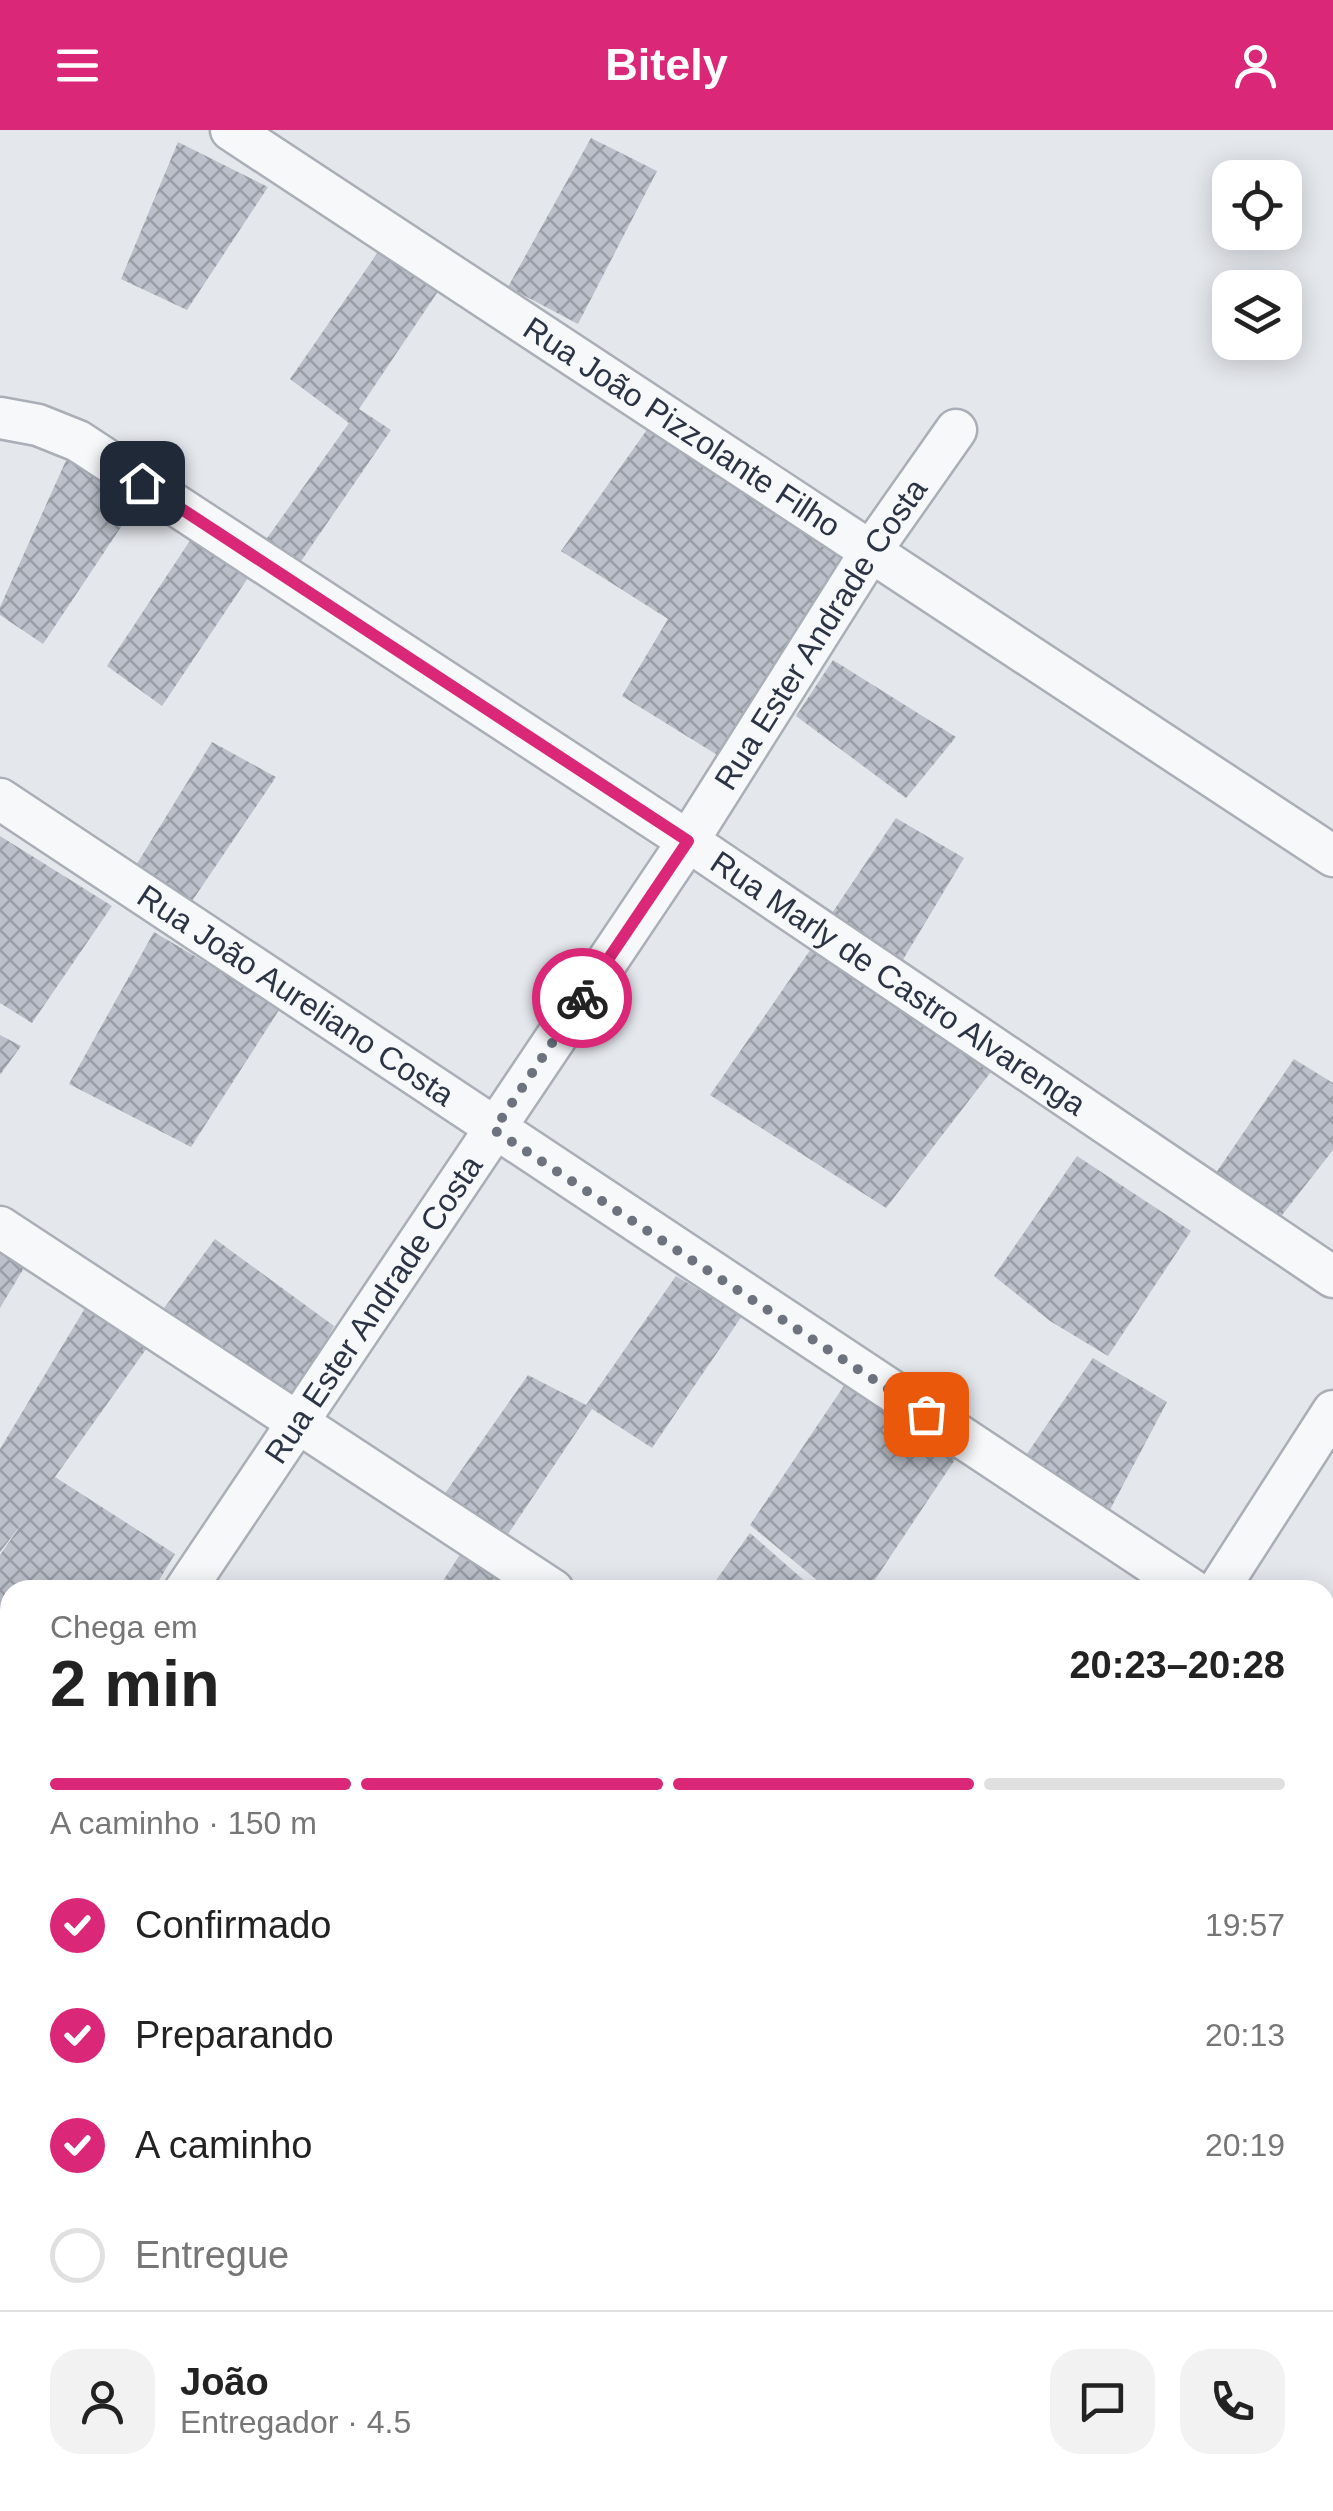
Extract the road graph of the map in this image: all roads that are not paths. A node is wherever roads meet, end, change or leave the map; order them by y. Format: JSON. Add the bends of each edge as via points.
{"nodes":[{"id":1,"x":231,"y":130,"type":"edge"},
{"id":2,"x":0,"y":418,"type":"edge"},
{"id":3,"x":956,"y":430,"type":"dead end"},
{"id":4,"x":871,"y":551,"type":"junction"},
{"id":5,"x":0,"y":799,"type":"edge"},
{"id":6,"x":688,"y":841,"type":"junction"},
{"id":7,"x":1333,"y":856,"type":"edge"},
{"id":8,"x":494,"y":1130,"type":"junction"},
{"id":9,"x":0,"y":1227,"type":"edge"},
{"id":10,"x":1333,"y":1277,"type":"edge"},
{"id":11,"x":1333,"y":1412,"type":"edge"},
{"id":12,"x":300,"y":1422,"type":"junction"},
{"id":13,"x":193,"y":1580,"type":"edge"},
{"id":14,"x":538,"y":1580,"type":"edge"},
{"id":15,"x":1177,"y":1580,"type":"edge"},
{"id":16,"x":1224,"y":1580,"type":"edge"}],
"edges":[{"from":1,"to":4,"type":"street","name":"Rua João Pizzolante Filho"},
{"from":2,"to":6,"type":"street","name":"Rua Marly de Castro Alvarenga","via":[[78,441]]},
{"from":3,"to":4,"type":"street","name":"Rua Ester Andrade Costa"},
{"from":4,"to":6,"type":"street","name":"Rua Ester Andrade Costa"},
{"from":4,"to":7,"type":"street","name":"Rua João Pizzolante Filho"},
{"from":5,"to":8,"type":"street","name":"Rua João Aureliano Costa"},
{"from":6,"to":8,"type":"street","name":"Rua Ester Andrade Costa"},
{"from":6,"to":10,"type":"street","name":"Rua Marly de Castro Alvarenga"},
{"from":8,"to":12,"type":"street","name":"Rua Ester Andrade Costa"},
{"from":8,"to":15,"type":"street","name":"Rua João Aureliano Costa"},
{"from":9,"to":12,"type":"street"},
{"from":11,"to":16,"type":"street"},
{"from":12,"to":13,"type":"street","name":"Rua Ester Andrade Costa"},
{"from":12,"to":14,"type":"street"}]}
